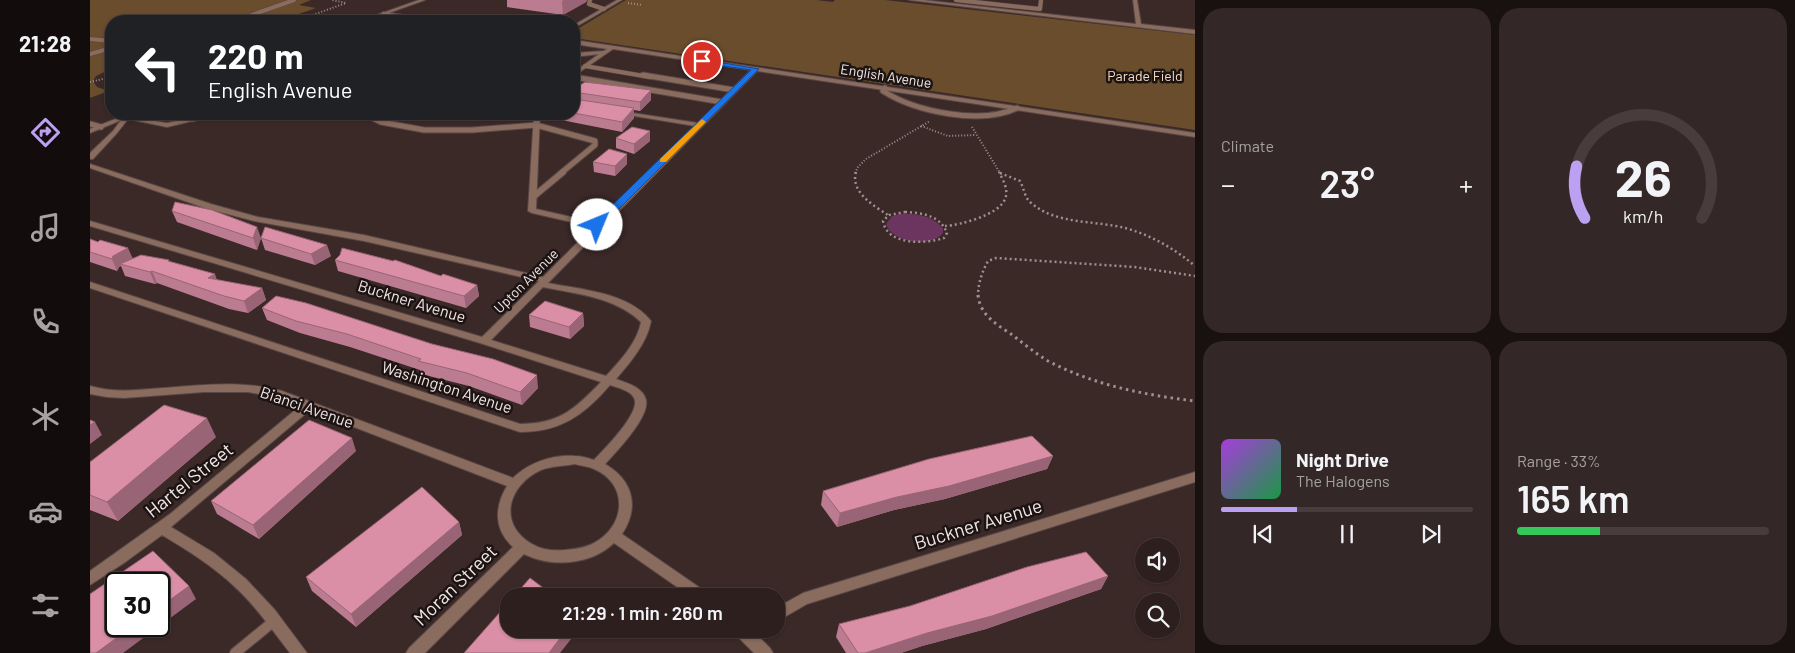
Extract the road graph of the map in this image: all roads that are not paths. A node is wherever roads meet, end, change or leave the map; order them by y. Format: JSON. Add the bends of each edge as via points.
{"nodes":[{"id":1,"x":294,"y":0,"type":"edge"},
{"id":2,"x":408,"y":0,"type":"edge"},
{"id":3,"x":423,"y":0,"type":"edge"},
{"id":4,"x":590,"y":0,"type":"edge"},
{"id":5,"x":620,"y":0,"type":"edge"},
{"id":6,"x":911,"y":0,"type":"edge"},
{"id":7,"x":956,"y":0,"type":"edge"},
{"id":8,"x":1041,"y":0,"type":"edge"},
{"id":9,"x":1135,"y":0,"type":"edge"},
{"id":10,"x":604,"y":9,"type":"junction"},
{"id":11,"x":383,"y":13,"type":"junction"},
{"id":12,"x":252,"y":15,"type":"edge"},
{"id":13,"x":378,"y":15,"type":"edge"},
{"id":14,"x":397,"y":15,"type":"edge"},
{"id":15,"x":580,"y":23,"type":"edge"},
{"id":16,"x":1139,"y":26,"type":"junction"},
{"id":17,"x":1195,"y":32,"type":"edge"},
{"id":18,"x":92,"y":40,"type":"edge"},
{"id":19,"x":105,"y":41,"type":"edge"},
{"id":20,"x":580,"y":43,"type":"edge"},
{"id":21,"x":612,"y":47,"type":"junction"},
{"id":22,"x":105,"y":49,"type":"edge"},
{"id":23,"x":102,"y":50,"type":"junction"},
{"id":24,"x":606,"y":52,"type":"junction"},
{"id":25,"x":90,"y":54,"type":"edge"},
{"id":26,"x":580,"y":54,"type":"edge"},
{"id":27,"x":585,"y":66,"type":"junction"},
{"id":28,"x":756,"y":69,"type":"junction"},
{"id":29,"x":580,"y":70,"type":"edge"},
{"id":30,"x":580,"y":76,"type":"edge"},
{"id":31,"x":885,"y":88,"type":"junction"},
{"id":32,"x":734,"y":90,"type":"junction"},
{"id":33,"x":722,"y":102,"type":"junction"},
{"id":34,"x":1017,"y":108,"type":"junction"},
{"id":35,"x":612,"y":110,"type":"edge"},
{"id":36,"x":118,"y":120,"type":"edge"},
{"id":37,"x":124,"y":120,"type":"edge"},
{"id":38,"x":141,"y":120,"type":"edge"},
{"id":39,"x":189,"y":120,"type":"edge"},
{"id":40,"x":378,"y":120,"type":"edge"},
{"id":41,"x":536,"y":120,"type":"edge"},
{"id":42,"x":90,"y":124,"type":"edge"},
{"id":43,"x":536,"y":125,"type":"junction"},
{"id":44,"x":699,"y":125,"type":"junction"},
{"id":45,"x":101,"y":126,"type":"junction"},
{"id":46,"x":90,"y":131,"type":"edge"},
{"id":47,"x":1195,"y":134,"type":"edge"},
{"id":48,"x":90,"y":157,"type":"edge"},
{"id":49,"x":90,"y":166,"type":"edge"},
{"id":50,"x":533,"y":197,"type":"junction"},
{"id":51,"x":90,"y":223,"type":"edge"},
{"id":52,"x":597,"y":225,"type":"junction"},
{"id":53,"x":544,"y":282,"type":"junction"},
{"id":54,"x":90,"y":285,"type":"edge"},
{"id":55,"x":484,"y":341,"type":"junction"},
{"id":56,"x":610,"y":381,"type":"junction"},
{"id":57,"x":90,"y":390,"type":"edge"},
{"id":58,"x":308,"y":406,"type":"junction"},
{"id":59,"x":597,"y":465,"type":"junction"},
{"id":60,"x":1195,"y":478,"type":"edge"},
{"id":61,"x":514,"y":484,"type":"junction"},
{"id":62,"x":162,"y":528,"type":"junction"},
{"id":63,"x":613,"y":535,"type":"junction"},
{"id":64,"x":523,"y":546,"type":"junction"},
{"id":65,"x":90,"y":579,"type":"edge"},
{"id":66,"x":689,"y":588,"type":"edge"},
{"id":67,"x":785,"y":611,"type":"edge"},
{"id":68,"x":274,"y":621,"type":"junction"},
{"id":69,"x":754,"y":638,"type":"edge"},
{"id":70,"x":235,"y":653,"type":"edge"},
{"id":71,"x":299,"y":653,"type":"edge"},
{"id":72,"x":414,"y":653,"type":"edge"},
{"id":73,"x":765,"y":653,"type":"edge"}],
"edges":[{"from":1,"to":12,"type":"lane"},
{"from":2,"to":11,"type":"street"},
{"from":3,"to":11,"type":"street"},
{"from":4,"to":10,"type":"lane","via":[[592,6]]},
{"from":5,"to":10,"type":"street"},
{"from":6,"to":16,"type":"street"},
{"from":7,"to":8,"type":"lane","via":[[1040,9]]},
{"from":9,"to":16,"type":"street"},
{"from":10,"to":15,"type":"street"},
{"from":11,"to":13,"type":"street"},
{"from":11,"to":14,"type":"street"},
{"from":16,"to":17,"type":"street"},
{"from":18,"to":19,"type":"lane"},
{"from":18,"to":23,"type":"lane"},
{"from":20,"to":21,"type":"street","name":"English Avenue"},
{"from":21,"to":24,"type":"street"},
{"from":21,"to":28,"type":"street","name":"English Avenue"},
{"from":22,"to":23,"type":"lane"},
{"from":23,"to":25,"type":"lane"},
{"from":24,"to":26,"type":"street"},
{"from":24,"to":27,"type":"street"},
{"from":27,"to":29,"type":"street"},
{"from":27,"to":32,"type":"lane"},
{"from":28,"to":31,"type":"street","name":"English Avenue"},
{"from":28,"to":32,"type":"street","name":"Upton Avenue"},
{"from":30,"to":33,"type":"lane"},
{"from":31,"to":34,"type":"street","name":"English Avenue"},
{"from":31,"to":34,"type":"lane","via":[[883,91],[905,103],[955,112],[993,116]]},
{"from":32,"to":33,"type":"street","name":"Upton Avenue"},
{"from":33,"to":44,"type":"street","name":"Upton Avenue"},
{"from":34,"to":47,"type":"street","name":"English Avenue"},
{"from":35,"to":44,"type":"street"},
{"from":36,"to":45,"type":"street"},
{"from":37,"to":48,"type":"street"},
{"from":38,"to":39,"type":"street","via":[[167,125]]},
{"from":40,"to":43,"type":"lane","via":[[454,131]]},
{"from":41,"to":43,"type":"street"},
{"from":42,"to":45,"type":"lane"},
{"from":43,"to":50,"type":"street"},
{"from":43,"to":50,"type":"lane","via":[[596,141]]},
{"from":44,"to":52,"type":"street","name":"Upton Avenue"},
{"from":45,"to":46,"type":"street"},
{"from":49,"to":53,"type":"street","name":"Washington Avenue","via":[[257,219],[372,240]]},
{"from":50,"to":52,"type":"street","via":[[532,211]]},
{"from":51,"to":55,"type":"street","name":"Buckner Avenue"},
{"from":52,"to":53,"type":"street","name":"Upton Avenue"},
{"from":53,"to":55,"type":"street","name":"Upton Avenue"},
{"from":53,"to":56,"type":"street","name":"Washington Avenue","via":[[618,302],[639,312],[646,321],[643,334]]},
{"from":54,"to":56,"type":"street","name":"Washington Avenue","via":[[520,428],[555,424]]},
{"from":55,"to":56,"type":"street","name":"Buckner Avenue"},
{"from":56,"to":59,"type":"street","name":"Buckner Avenue","via":[[636,393],[641,409]]},
{"from":57,"to":58,"type":"street","name":"Bianci Avenue","via":[[137,394],[240,387],[278,394]]},
{"from":58,"to":61,"type":"street","name":"Bianci Avenue"},
{"from":58,"to":62,"type":"street","name":"Hartel Street"},
{"from":59,"to":61,"type":"street","via":[[575,460],[552,462],[530,470]]},
{"from":59,"to":63,"type":"street","via":[[614,476],[625,491],[627,510],[620,529]]},
{"from":60,"to":67,"type":"street","name":"Buckner Avenue","via":[[803,600]]},
{"from":61,"to":64,"type":"street","via":[[504,502],[504,521],[513,538]]},
{"from":62,"to":65,"type":"street","name":"Hartel Street"},
{"from":62,"to":68,"type":"street","via":[[228,571]]},
{"from":63,"to":64,"type":"street","via":[[604,545],[581,555],[555,557],[531,552]]},
{"from":63,"to":66,"type":"street"},
{"from":64,"to":72,"type":"street","name":"Moran Street"},
{"from":68,"to":70,"type":"lane"},
{"from":68,"to":71,"type":"street"},
{"from":69,"to":73,"type":"street"}]}
